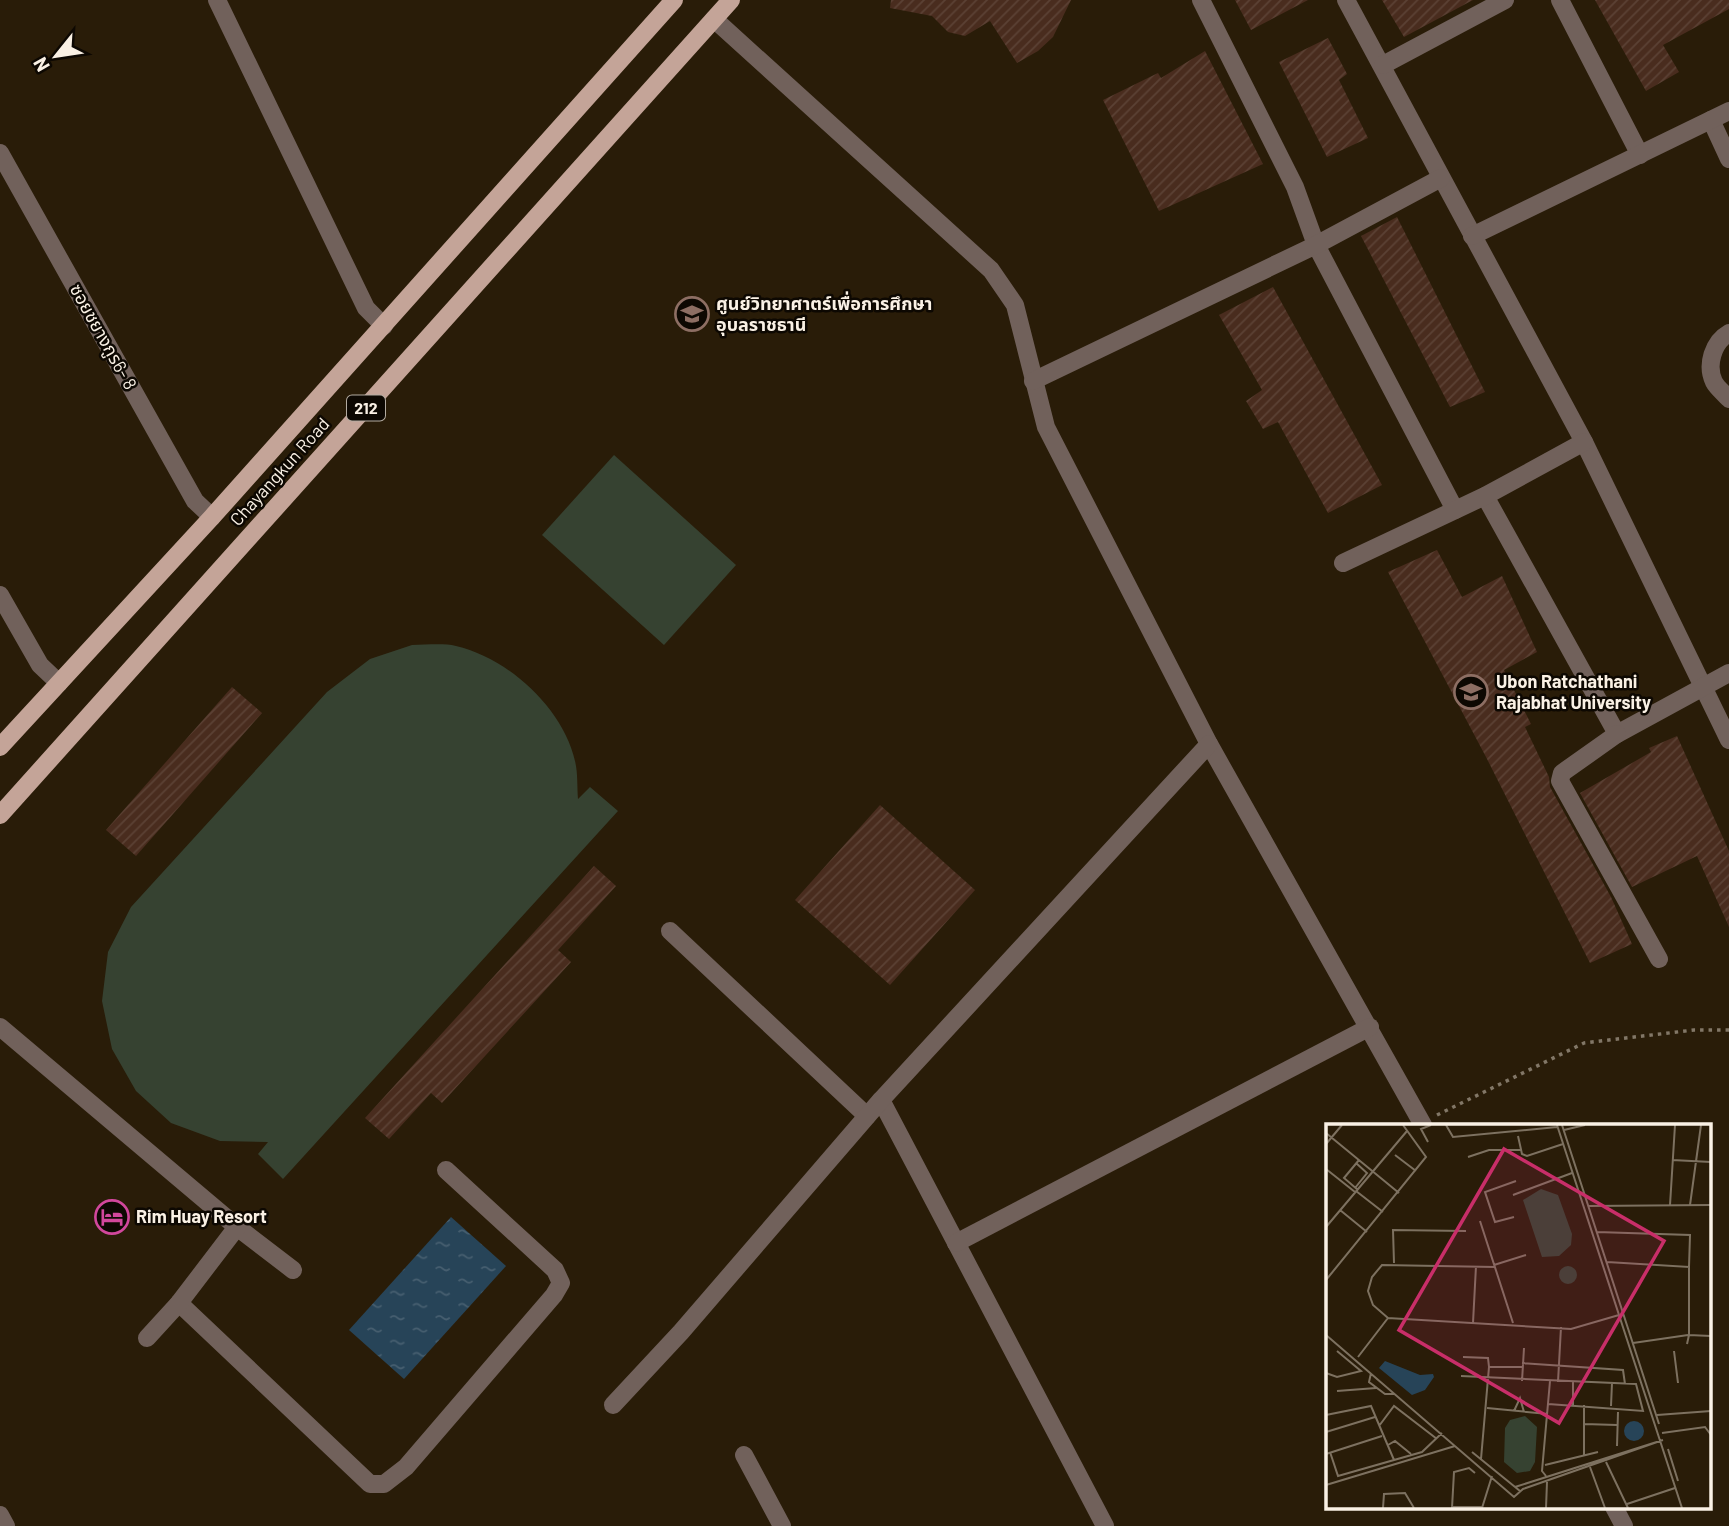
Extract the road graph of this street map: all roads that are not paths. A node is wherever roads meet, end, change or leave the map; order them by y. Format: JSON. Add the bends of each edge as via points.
{"nodes":[{"id":1,"x":217,"y":0,"type":"edge"},
{"id":2,"x":674,"y":0,"type":"edge"},
{"id":3,"x":731,"y":0,"type":"edge"},
{"id":4,"x":1201,"y":0,"type":"edge"},
{"id":5,"x":1346,"y":0,"type":"edge"},
{"id":6,"x":1505,"y":0,"type":"edge"},
{"id":7,"x":1560,"y":0,"type":"edge"},
{"id":8,"x":714,"y":19,"type":"junction"},
{"id":9,"x":1383,"y":65,"type":"junction"},
{"id":10,"x":1729,"y":111,"type":"edge"},
{"id":11,"x":1711,"y":120,"type":"junction"},
{"id":12,"x":0,"y":153,"type":"edge"},
{"id":13,"x":1640,"y":155,"type":"junction"},
{"id":14,"x":1729,"y":159,"type":"edge"},
{"id":15,"x":1441,"y":178,"type":"junction"},
{"id":16,"x":1472,"y":236,"type":"junction"},
{"id":17,"x":1317,"y":245,"type":"junction"},
{"id":18,"x":384,"y":326,"type":"junction"},
{"id":19,"x":1729,"y":333,"type":"edge"},
{"id":20,"x":1033,"y":382,"type":"junction"},
{"id":21,"x":1729,"y":399,"type":"edge"},
{"id":22,"x":1584,"y":442,"type":"junction"},
{"id":23,"x":1485,"y":496,"type":"junction"},
{"id":24,"x":1455,"y":510,"type":"junction"},
{"id":25,"x":212,"y":517,"type":"junction"},
{"id":26,"x":1343,"y":563,"type":"dead end"},
{"id":27,"x":0,"y":595,"type":"edge"},
{"id":28,"x":1729,"y":673,"type":"edge"},
{"id":29,"x":59,"y":683,"type":"junction"},
{"id":30,"x":1702,"y":686,"type":"junction"},
{"id":31,"x":1617,"y":734,"type":"junction"},
{"id":32,"x":1729,"y":740,"type":"edge"},
{"id":33,"x":1209,"y":744,"type":"junction"},
{"id":34,"x":0,"y":747,"type":"edge"},
{"id":35,"x":0,"y":815,"type":"edge"},
{"id":36,"x":670,"y":930,"type":"dead end"},
{"id":37,"x":1659,"y":959,"type":"dead end"},
{"id":38,"x":0,"y":1027,"type":"edge"},
{"id":39,"x":1370,"y":1027,"type":"junction"},
{"id":40,"x":881,"y":1100,"type":"junction"},
{"id":41,"x":867,"y":1116,"type":"junction"},
{"id":42,"x":1422,"y":1124,"type":"edge"},
{"id":43,"x":446,"y":1170,"type":"dead end"},
{"id":44,"x":237,"y":1227,"type":"junction"},
{"id":45,"x":956,"y":1243,"type":"junction"},
{"id":46,"x":293,"y":1270,"type":"dead end"},
{"id":47,"x":179,"y":1303,"type":"junction"},
{"id":48,"x":147,"y":1338,"type":"dead end"},
{"id":49,"x":613,"y":1405,"type":"dead end"},
{"id":50,"x":744,"y":1455,"type":"dead end"},
{"id":51,"x":1615,"y":1508,"type":"edge"},
{"id":52,"x":0,"y":1515,"type":"edge"},
{"id":53,"x":6,"y":1526,"type":"edge"},
{"id":54,"x":782,"y":1526,"type":"edge"},
{"id":55,"x":1105,"y":1526,"type":"edge"},
{"id":56,"x":1624,"y":1526,"type":"edge"}],
"edges":[{"from":1,"to":18,"type":"street","via":[[366,308]]},
{"from":2,"to":18,"type":"main road","name":"Chayangkun Road","number":"212"},
{"from":3,"to":8,"type":"main road","name":"Chayangkun Road","number":"212"},
{"from":4,"to":17,"type":"street","via":[[1295,187]]},
{"from":5,"to":9,"type":"street"},
{"from":6,"to":9,"type":"street"},
{"from":7,"to":13,"type":"street"},
{"from":8,"to":20,"type":"street","via":[[991,270],[1015,305]]},
{"from":8,"to":35,"type":"main road","name":"Chayangkun Road","number":"212"},
{"from":9,"to":15,"type":"street"},
{"from":10,"to":11,"type":"street"},
{"from":11,"to":13,"type":"street"},
{"from":11,"to":14,"type":"street"},
{"from":12,"to":25,"type":"street","name":"ซอยชยางกูร6- 8","via":[[195,500]]},
{"from":13,"to":16,"type":"street"},
{"from":15,"to":16,"type":"street"},
{"from":15,"to":17,"type":"street"},
{"from":16,"to":22,"type":"street"},
{"from":17,"to":20,"type":"street"},
{"from":17,"to":24,"type":"street"},
{"from":18,"to":25,"type":"main road","name":"Chayangkun Road","number":"212"},
{"from":19,"to":21,"type":"street","via":[[1710,360],[1714,382]]},
{"from":20,"to":33,"type":"street","via":[[1046,427]]},
{"from":22,"to":23,"type":"street"},
{"from":22,"to":30,"type":"street"},
{"from":23,"to":24,"type":"street"},
{"from":23,"to":31,"type":"street"},
{"from":24,"to":26,"type":"street"},
{"from":25,"to":29,"type":"main road","name":"Chayangkun Road","number":"212"},
{"from":27,"to":29,"type":"street","via":[[40,665]]},
{"from":28,"to":30,"type":"street"},
{"from":29,"to":34,"type":"main road","name":"Chayangkun Road","number":"212"},
{"from":30,"to":31,"type":"street"},
{"from":30,"to":32,"type":"street"},
{"from":31,"to":37,"type":"street","via":[[1562,773],[1560,781]]},
{"from":33,"to":39,"type":"street"},
{"from":33,"to":40,"type":"street"},
{"from":36,"to":41,"type":"street"},
{"from":38,"to":44,"type":"street"},
{"from":39,"to":42,"type":"street"},
{"from":39,"to":45,"type":"street"},
{"from":40,"to":41,"type":"street"},
{"from":40,"to":45,"type":"street"},
{"from":41,"to":49,"type":"street"},
{"from":43,"to":47,"type":"street","via":[[555,1270],[562,1283],[406,1467],[384,1484],[370,1484]]},
{"from":44,"to":46,"type":"street"},
{"from":44,"to":47,"type":"street"},
{"from":45,"to":55,"type":"street"},
{"from":47,"to":48,"type":"street"},
{"from":50,"to":54,"type":"street"},
{"from":51,"to":56,"type":"street"},
{"from":52,"to":53,"type":"street"}]}
